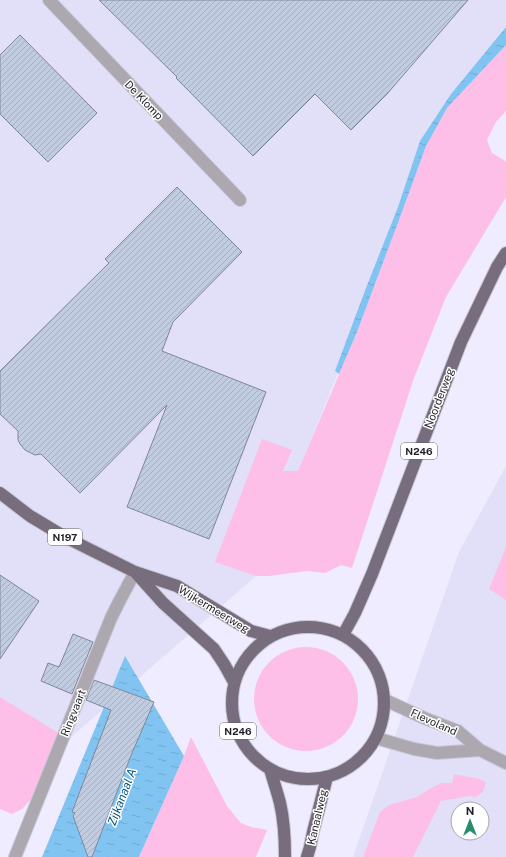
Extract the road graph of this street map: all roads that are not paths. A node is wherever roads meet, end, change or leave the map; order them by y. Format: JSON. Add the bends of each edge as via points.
{"nodes":[{"id":1,"x":49,"y":0,"type":"edge"},
{"id":2,"x":240,"y":200,"type":"dead end"},
{"id":3,"x":506,"y":253,"type":"edge"},
{"id":4,"x":0,"y":493,"type":"edge"},
{"id":5,"x":135,"y":572,"type":"junction"},
{"id":6,"x":343,"y":635,"type":"junction"},
{"id":7,"x":270,"y":636,"type":"junction"},
{"id":8,"x":234,"y":682,"type":"junction"},
{"id":9,"x":385,"y":700,"type":"junction"},
{"id":10,"x":376,"y":738,"type":"junction"},
{"id":11,"x":480,"y":750,"type":"junction"},
{"id":12,"x":506,"y":763,"type":"edge"},
{"id":13,"x":270,"y":769,"type":"junction"},
{"id":14,"x":327,"y":777,"type":"junction"},
{"id":15,"x":15,"y":857,"type":"edge"},
{"id":16,"x":285,"y":857,"type":"edge"},
{"id":17,"x":307,"y":857,"type":"edge"}],
"edges":[{"from":1,"to":2,"type":"street","name":"De Klomp"},
{"from":3,"to":6,"type":"main road","name":"Noorderweg","number":"N246","via":[[496,267],[461,342],[372,574]]},
{"from":4,"to":5,"type":"main road","name":"Wijkermeerweg","number":"N197","via":[[30,516],[65,537]]},
{"from":5,"to":7,"type":"main road","name":"Wijkermeerweg","number":"N197","via":[[177,586],[251,631]]},
{"from":5,"to":8,"type":"main road","name":"Wijkermeerweg","number":"N197","via":[[163,603],[214,649]]},
{"from":5,"to":15,"type":"street","name":"Ringvaart","via":[[111,618]]},
{"from":6,"to":7,"type":"main road","number":"N246","via":[[319,627],[294,628]]},
{"from":6,"to":9,"type":"main road","number":"N246","via":[[360,646],[373,662],[381,680]]},
{"from":7,"to":8,"type":"main road","number":"N246","via":[[255,648],[242,664]]},
{"from":8,"to":13,"type":"main road","number":"N246","via":[[231,702],[234,722],[242,741],[254,757]]},
{"from":9,"to":10,"type":"main road","number":"N246","via":[[383,720]]},
{"from":9,"to":11,"type":"street","name":"Flevoland","via":[[458,731]]},
{"from":10,"to":11,"type":"street","name":"Flevoland","via":[[437,753]]},
{"from":10,"to":14,"type":"main road","number":"N246","via":[[356,763]]},
{"from":11,"to":12,"type":"street","name":"Flevoland"},
{"from":13,"to":14,"type":"main road","number":"N246","via":[[288,776],[308,779]]},
{"from":13,"to":16,"type":"main road","via":[[282,812]]},
{"from":14,"to":17,"type":"main road","name":"Kanaalweg"}]}
